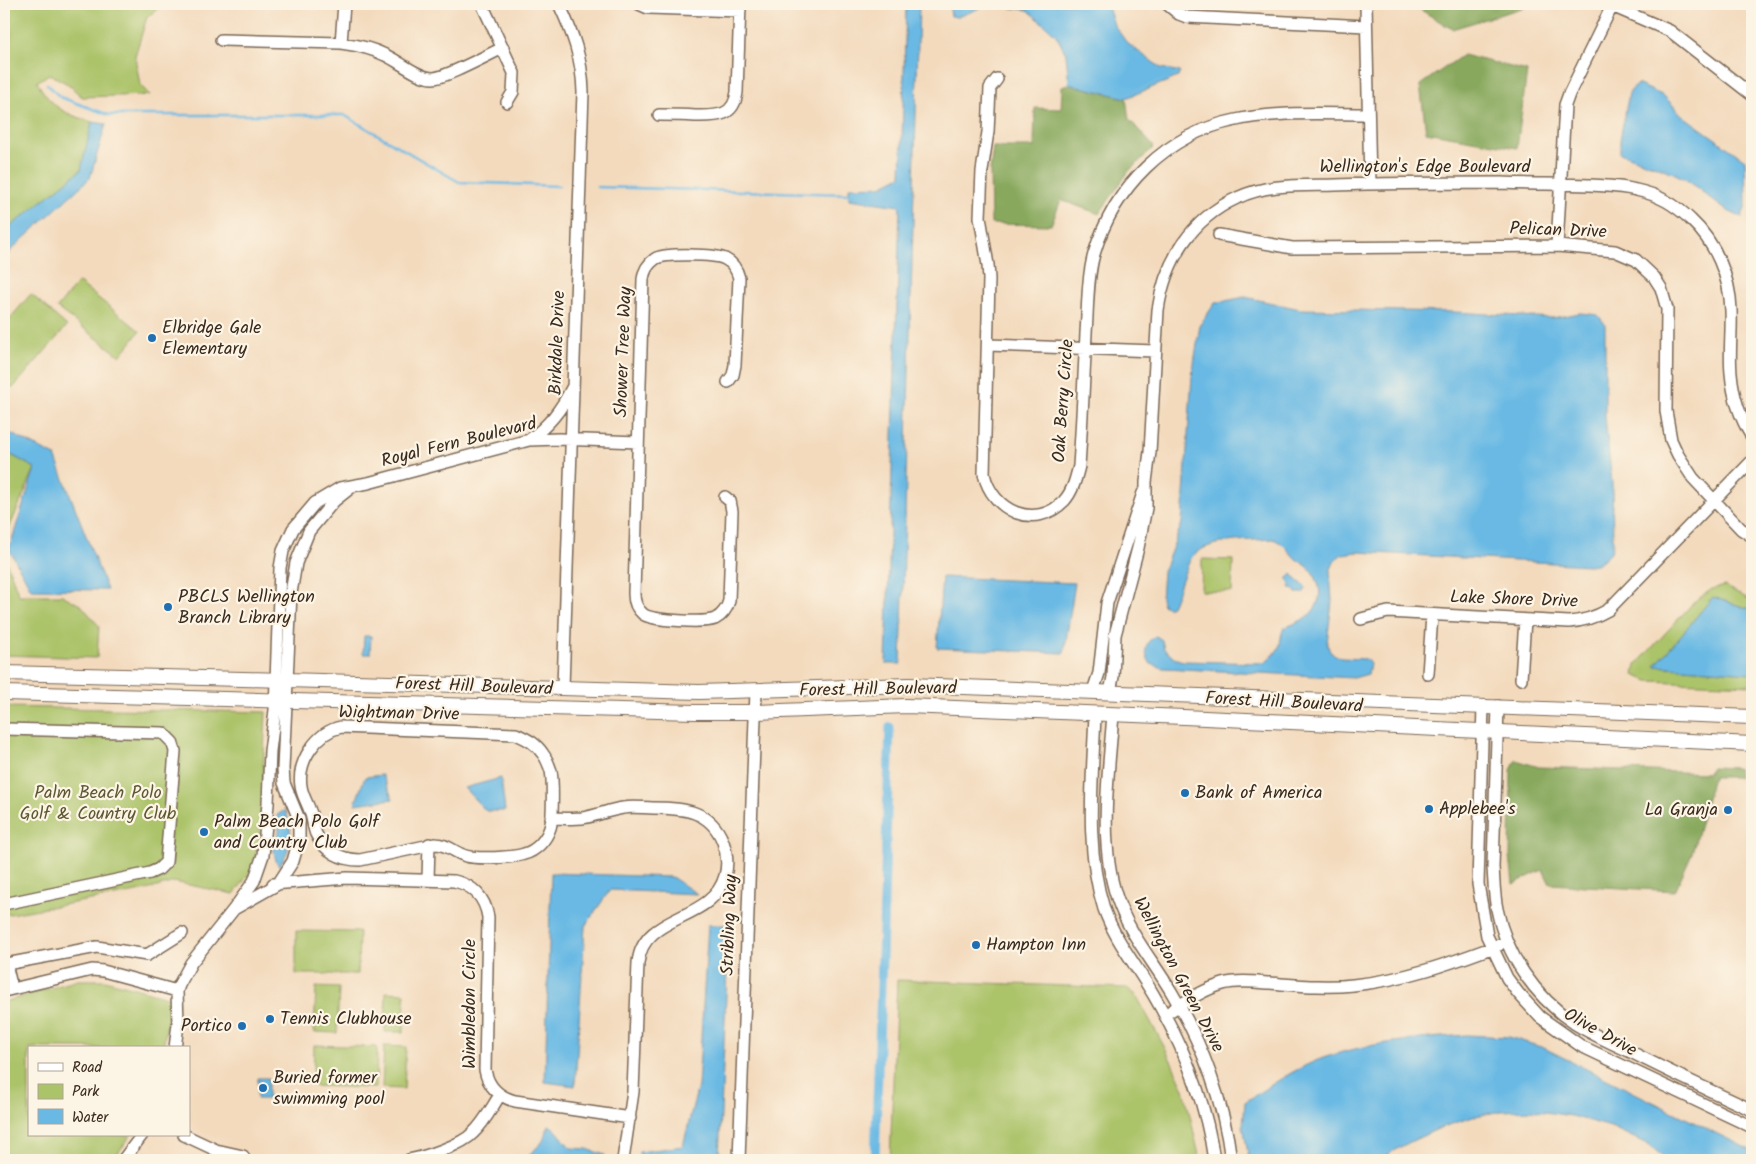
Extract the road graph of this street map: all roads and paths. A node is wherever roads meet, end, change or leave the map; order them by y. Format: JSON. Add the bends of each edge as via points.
{"nodes":[{"id":1,"x":344,"y":4,"type":"edge"},
{"id":2,"x":482,"y":4,"type":"edge"},
{"id":3,"x":558,"y":4,"type":"edge"},
{"id":4,"x":639,"y":4,"type":"edge"},
{"id":5,"x":1168,"y":4,"type":"edge"},
{"id":6,"x":1366,"y":4,"type":"edge"},
{"id":7,"x":1612,"y":5,"type":"edge"},
{"id":8,"x":740,"y":7,"type":"edge"},
{"id":9,"x":1366,"y":26,"type":"junction"},
{"id":10,"x":221,"y":40,"type":"dead end"},
{"id":11,"x":341,"y":43,"type":"junction"},
{"id":12,"x":503,"y":48,"type":"junction"},
{"id":13,"x":997,"y":79,"type":"dead end"},
{"id":14,"x":1752,"y":95,"type":"edge"},
{"id":15,"x":507,"y":102,"type":"dead end"},
{"id":16,"x":1368,"y":114,"type":"junction"},
{"id":17,"x":659,"y":115,"type":"dead end"},
{"id":18,"x":1370,"y":184,"type":"junction"},
{"id":19,"x":1560,"y":184,"type":"junction"},
{"id":20,"x":1219,"y":235,"type":"dead end"},
{"id":21,"x":1557,"y":246,"type":"junction"},
{"id":22,"x":988,"y":344,"type":"junction"},
{"id":23,"x":1085,"y":349,"type":"junction"},
{"id":24,"x":1155,"y":351,"type":"junction"},
{"id":25,"x":728,"y":382,"type":"dead end"},
{"id":26,"x":574,"y":384,"type":"junction"},
{"id":27,"x":1752,"y":437,"type":"edge"},
{"id":28,"x":529,"y":440,"type":"junction"},
{"id":29,"x":573,"y":440,"type":"junction"},
{"id":30,"x":638,"y":442,"type":"junction"},
{"id":31,"x":1752,"y":461,"type":"edge"},
{"id":32,"x":1146,"y":482,"type":"junction"},
{"id":33,"x":725,"y":496,"type":"dead end"},
{"id":34,"x":1714,"y":500,"type":"junction"},
{"id":35,"x":1752,"y":536,"type":"edge"},
{"id":36,"x":1432,"y":615,"type":"junction"},
{"id":37,"x":1361,"y":619,"type":"dead end"},
{"id":38,"x":1524,"y":620,"type":"junction"},
{"id":39,"x":4,"y":673,"type":"edge"},
{"id":40,"x":1428,"y":674,"type":"dead end"},
{"id":41,"x":1521,"y":679,"type":"dead end"},
{"id":42,"x":563,"y":688,"type":"junction"},
{"id":43,"x":281,"y":691,"type":"junction"},
{"id":44,"x":756,"y":691,"type":"junction"},
{"id":45,"x":1093,"y":692,"type":"junction"},
{"id":46,"x":1110,"y":692,"type":"junction"},
{"id":47,"x":4,"y":693,"type":"edge"},
{"id":48,"x":1148,"y":694,"type":"junction"},
{"id":49,"x":1483,"y":706,"type":"junction"},
{"id":50,"x":1498,"y":706,"type":"junction"},
{"id":51,"x":532,"y":708,"type":"junction"},
{"id":52,"x":1049,"y":711,"type":"junction"},
{"id":53,"x":756,"y":712,"type":"junction"},
{"id":54,"x":1095,"y":713,"type":"junction"},
{"id":55,"x":1113,"y":714,"type":"junction"},
{"id":56,"x":1752,"y":717,"type":"edge"},
{"id":57,"x":4,"y":729,"type":"edge"},
{"id":58,"x":1482,"y":731,"type":"junction"},
{"id":59,"x":1497,"y":731,"type":"junction"},
{"id":60,"x":1752,"y":744,"type":"edge"},
{"id":61,"x":284,"y":782,"type":"junction"},
{"id":62,"x":268,"y":784,"type":"junction"},
{"id":63,"x":290,"y":800,"type":"junction"},
{"id":64,"x":268,"y":804,"type":"junction"},
{"id":65,"x":551,"y":818,"type":"junction"},
{"id":66,"x":429,"y":844,"type":"junction"},
{"id":67,"x":428,"y":880,"type":"junction"},
{"id":68,"x":254,"y":881,"type":"junction"},
{"id":69,"x":278,"y":884,"type":"junction"},
{"id":70,"x":4,"y":904,"type":"edge"},
{"id":71,"x":234,"y":909,"type":"junction"},
{"id":72,"x":182,"y":932,"type":"dead end"},
{"id":73,"x":1138,"y":942,"type":"junction"},
{"id":74,"x":1507,"y":942,"type":"junction"},
{"id":75,"x":1492,"y":948,"type":"junction"},
{"id":76,"x":1125,"y":950,"type":"junction"},
{"id":77,"x":5,"y":965,"type":"edge"},
{"id":78,"x":8,"y":990,"type":"edge"},
{"id":79,"x":177,"y":991,"type":"junction"},
{"id":80,"x":1179,"y":1006,"type":"junction"},
{"id":81,"x":1165,"y":1014,"type":"junction"},
{"id":82,"x":176,"y":1046,"type":"edge"},
{"id":83,"x":500,"y":1095,"type":"junction"},
{"id":84,"x":1752,"y":1110,"type":"edge"},
{"id":85,"x":630,"y":1118,"type":"junction"},
{"id":86,"x":1752,"y":1128,"type":"edge"},
{"id":87,"x":141,"y":1136,"type":"edge"},
{"id":88,"x":186,"y":1136,"type":"edge"},
{"id":89,"x":243,"y":1156,"type":"dead end"},
{"id":90,"x":123,"y":1160,"type":"edge"},
{"id":91,"x":409,"y":1160,"type":"edge"},
{"id":92,"x":623,"y":1160,"type":"edge"},
{"id":93,"x":739,"y":1160,"type":"edge"},
{"id":94,"x":1214,"y":1160,"type":"edge"},
{"id":95,"x":1231,"y":1160,"type":"edge"}],
"edges":[{"from":1,"to":11,"type":"street"},
{"from":2,"to":12,"type":"street"},
{"from":3,"to":26,"type":"street","name":"Birkdale Drive","via":[[576,43],[583,73]]},
{"from":4,"to":8,"type":"street","via":[[648,8]]},
{"from":5,"to":9,"type":"street","via":[[1187,18]]},
{"from":6,"to":9,"type":"street"},
{"from":7,"to":14,"type":"street","via":[[1670,31]]},
{"from":7,"to":19,"type":"street","via":[[1565,105]]},
{"from":8,"to":17,"type":"street","via":[[735,103],[727,112],[716,116]]},
{"from":9,"to":16,"type":"street"},
{"from":10,"to":11,"type":"street"},
{"from":11,"to":12,"type":"street","via":[[386,55],[432,78],[444,76]]},
{"from":12,"to":15,"type":"street","via":[[515,79]]},
{"from":13,"to":22,"type":"street","name":"Oak Berry Circle","via":[[990,88],[980,217],[989,272]]},
{"from":16,"to":18,"type":"street"},
{"from":16,"to":23,"type":"street","name":"Oak Berry Circle","via":[[1271,115],[1235,120],[1200,131],[1152,161],[1119,199],[1101,234],[1090,276]]},
{"from":18,"to":19,"type":"street","name":"Wellington's Edge Boulevard"},
{"from":18,"to":24,"type":"street","name":"Wellington's Edge Boulevard","via":[[1266,188],[1237,198],[1211,213],[1179,248],[1165,278],[1158,310]]},
{"from":19,"to":21,"type":"street"},
{"from":19,"to":27,"type":"street","name":"Wellington's Edge Boulevard","via":[[1638,190],[1673,206],[1702,232],[1717,255],[1729,291],[1733,389]]},
{"from":20,"to":21,"type":"street","name":"Pelican Drive","via":[[1292,248]]},
{"from":21,"to":34,"type":"street","name":"Pelican Drive","via":[[1615,251],[1636,260],[1654,277],[1667,309],[1666,411],[1671,440],[1684,467]]},
{"from":22,"to":23,"type":"street"},
{"from":22,"to":23,"type":"street","name":"Oak Berry Circle","via":[[986,484],[1003,506],[1031,516],[1056,508],[1074,484],[1079,466]]},
{"from":23,"to":24,"type":"street"},
{"from":24,"to":32,"type":"street","name":"Wellington's Edge Boulevard"},
{"from":25,"to":30,"type":"street","name":"Shower Tree Way","via":[[735,365],[739,278],[734,267],[726,259],[715,256],[665,255],[654,260],[646,268],[643,279]]},
{"from":26,"to":28,"type":"street","via":[[560,411]]},
{"from":26,"to":29,"type":"street","name":"Birkdale Drive"},
{"from":28,"to":29,"type":"street","name":"Royal Fern Boulevard"},
{"from":28,"to":43,"type":"street","name":"Royal Fern Boulevard","via":[[354,486],[334,501],[309,531],[296,563]]},
{"from":29,"to":30,"type":"street","name":"Shower Tree Way"},
{"from":29,"to":42,"type":"street","name":"Birkdale Drive"},
{"from":30,"to":33,"type":"street","name":"Shower Tree Way","via":[[634,594],[636,606],[644,615],[654,619],[704,621],[715,619],[724,611],[729,601],[732,511]]},
{"from":31,"to":34,"type":"street","name":"Lake Shore Drive"},
{"from":32,"to":45,"type":"street","name":"Wellington's Edge Boulevard","via":[[1107,603],[1099,673]]},
{"from":32,"to":46,"type":"street","name":"Wellington's Edge Boulevard","via":[[1146,508],[1138,548],[1115,635],[1114,677]]},
{"from":34,"to":35,"type":"street","name":"Pelican Drive"},
{"from":34,"to":38,"type":"street","name":"Lake Shore Drive","via":[[1608,610],[1578,621]]},
{"from":36,"to":37,"type":"street","name":"Lake Shore Drive","via":[[1388,612]]},
{"from":36,"to":38,"type":"street","name":"Lake Shore Drive"},
{"from":36,"to":40,"type":"street"},
{"from":38,"to":41,"type":"street"},
{"from":39,"to":43,"type":"main road","name":"Forest Hill Boulevard"},
{"from":42,"to":43,"type":"main road","name":"Forest Hill Boulevard"},
{"from":42,"to":44,"type":"main road","name":"Forest Hill Boulevard"},
{"from":42,"to":51,"type":"main road","via":[[556,696]]},
{"from":43,"to":47,"type":"main road","name":"Forest Hill Boulevard"},
{"from":43,"to":51,"type":"main road","name":"Forest Hill Boulevard"},
{"from":43,"to":61,"type":"street"},
{"from":43,"to":62,"type":"street"},
{"from":44,"to":45,"type":"main road","name":"Forest Hill Boulevard","via":[[909,685]]},
{"from":44,"to":53,"type":"street","name":"Stribling Way"},
{"from":45,"to":46,"type":"main road","name":"Forest Hill Boulevard"},
{"from":46,"to":48,"type":"main road","name":"Forest Hill Boulevard"},
{"from":46,"to":52,"type":"main road","via":[[1089,704]]},
{"from":48,"to":49,"type":"main road","name":"Forest Hill Boulevard"},
{"from":48,"to":54,"type":"main road","via":[[1115,703]]},
{"from":49,"to":50,"type":"main road","name":"Forest Hill Boulevard"},
{"from":49,"to":58,"type":"street","name":"Olive Drive"},
{"from":50,"to":56,"type":"main road","name":"Forest Hill Boulevard"},
{"from":50,"to":59,"type":"street","name":"Olive Drive"},
{"from":51,"to":53,"type":"main road","name":"Forest Hill Boulevard"},
{"from":52,"to":53,"type":"main road","name":"Forest Hill Boulevard","via":[[906,706]]},
{"from":52,"to":54,"type":"main road","name":"Forest Hill Boulevard"},
{"from":53,"to":93,"type":"street","name":"Stribling Way"},
{"from":54,"to":55,"type":"main road","name":"Forest Hill Boulevard"},
{"from":54,"to":76,"type":"street","name":"Wellington Green Drive","via":[[1092,854],[1104,910]]},
{"from":55,"to":58,"type":"main road","name":"Forest Hill Boulevard"},
{"from":55,"to":73,"type":"street","name":"Wellington Green Drive","via":[[1107,849],[1116,897]]},
{"from":57,"to":70,"type":"street","via":[[163,733],[175,751],[166,862],[159,869]]},
{"from":58,"to":59,"type":"main road","name":"Forest Hill Boulevard"},
{"from":58,"to":75,"type":"street","name":"Olive Drive","via":[[1477,875],[1482,913]]},
{"from":59,"to":60,"type":"main road","name":"Forest Hill Boulevard"},
{"from":59,"to":74,"type":"street","name":"Olive Drive","via":[[1493,867],[1497,910]]},
{"from":61,"to":62,"type":"street"},
{"from":61,"to":63,"type":"street"},
{"from":62,"to":64,"type":"street"},
{"from":63,"to":64,"type":"street"},
{"from":63,"to":69,"type":"street","via":[[299,819],[299,840],[293,861]]},
{"from":64,"to":68,"type":"street","via":[[263,855]]},
{"from":65,"to":66,"type":"street","name":"Wightman Drive","via":[[549,831],[540,844],[521,855],[473,858],[446,845]]},
{"from":65,"to":66,"type":"street","name":"Wightman Drive","via":[[552,776],[547,759],[536,745],[516,734],[341,727],[322,737],[306,756],[300,778],[303,796],[322,843],[334,853],[355,860]]},
{"from":65,"to":85,"type":"street","via":[[584,818],[628,807],[684,809],[711,823],[726,850],[727,868],[716,894],[702,906],[656,930],[640,952]]},
{"from":66,"to":67,"type":"street"},
{"from":67,"to":69,"type":"street","name":"Wimbledon Circle","via":[[346,878]]},
{"from":67,"to":83,"type":"street","name":"Wimbledon Circle","via":[[464,884],[477,893],[486,906],[485,1070],[491,1086]]},
{"from":68,"to":69,"type":"street","name":"Wimbledon Circle"},
{"from":68,"to":71,"type":"street"},
{"from":69,"to":71,"type":"street"},
{"from":71,"to":79,"type":"street","via":[[191,963]]},
{"from":72,"to":77,"type":"street","via":[[147,954],[97,947]]},
{"from":73,"to":76,"type":"street"},
{"from":73,"to":80,"type":"street","name":"Wellington Green Drive"},
{"from":74,"to":75,"type":"street"},
{"from":74,"to":84,"type":"street","name":"Olive Drive","via":[[1539,994],[1574,1023]]},
{"from":75,"to":80,"type":"street","via":[[1448,965],[1376,982],[1329,987],[1257,982],[1224,984]]},
{"from":75,"to":86,"type":"street","name":"Olive Drive","via":[[1518,993],[1552,1027],[1581,1046]]},
{"from":76,"to":81,"type":"street","name":"Wellington Green Drive"},
{"from":77,"to":78,"type":"street"},
{"from":78,"to":79,"type":"street","via":[[92,970]]},
{"from":79,"to":82,"type":"street"},
{"from":80,"to":81,"type":"street"},
{"from":80,"to":95,"type":"street","name":"Wellington Green Drive","via":[[1210,1072],[1226,1128]]},
{"from":81,"to":94,"type":"street","name":"Wellington Green Drive","via":[[1196,1085]]},
{"from":83,"to":85,"type":"street","via":[[515,1101]]},
{"from":83,"to":91,"type":"street","via":[[468,1137],[432,1154]]},
{"from":85,"to":92,"type":"street"},
{"from":87,"to":90,"type":"street"},
{"from":88,"to":89,"type":"street","via":[[216,1150]]}]}
